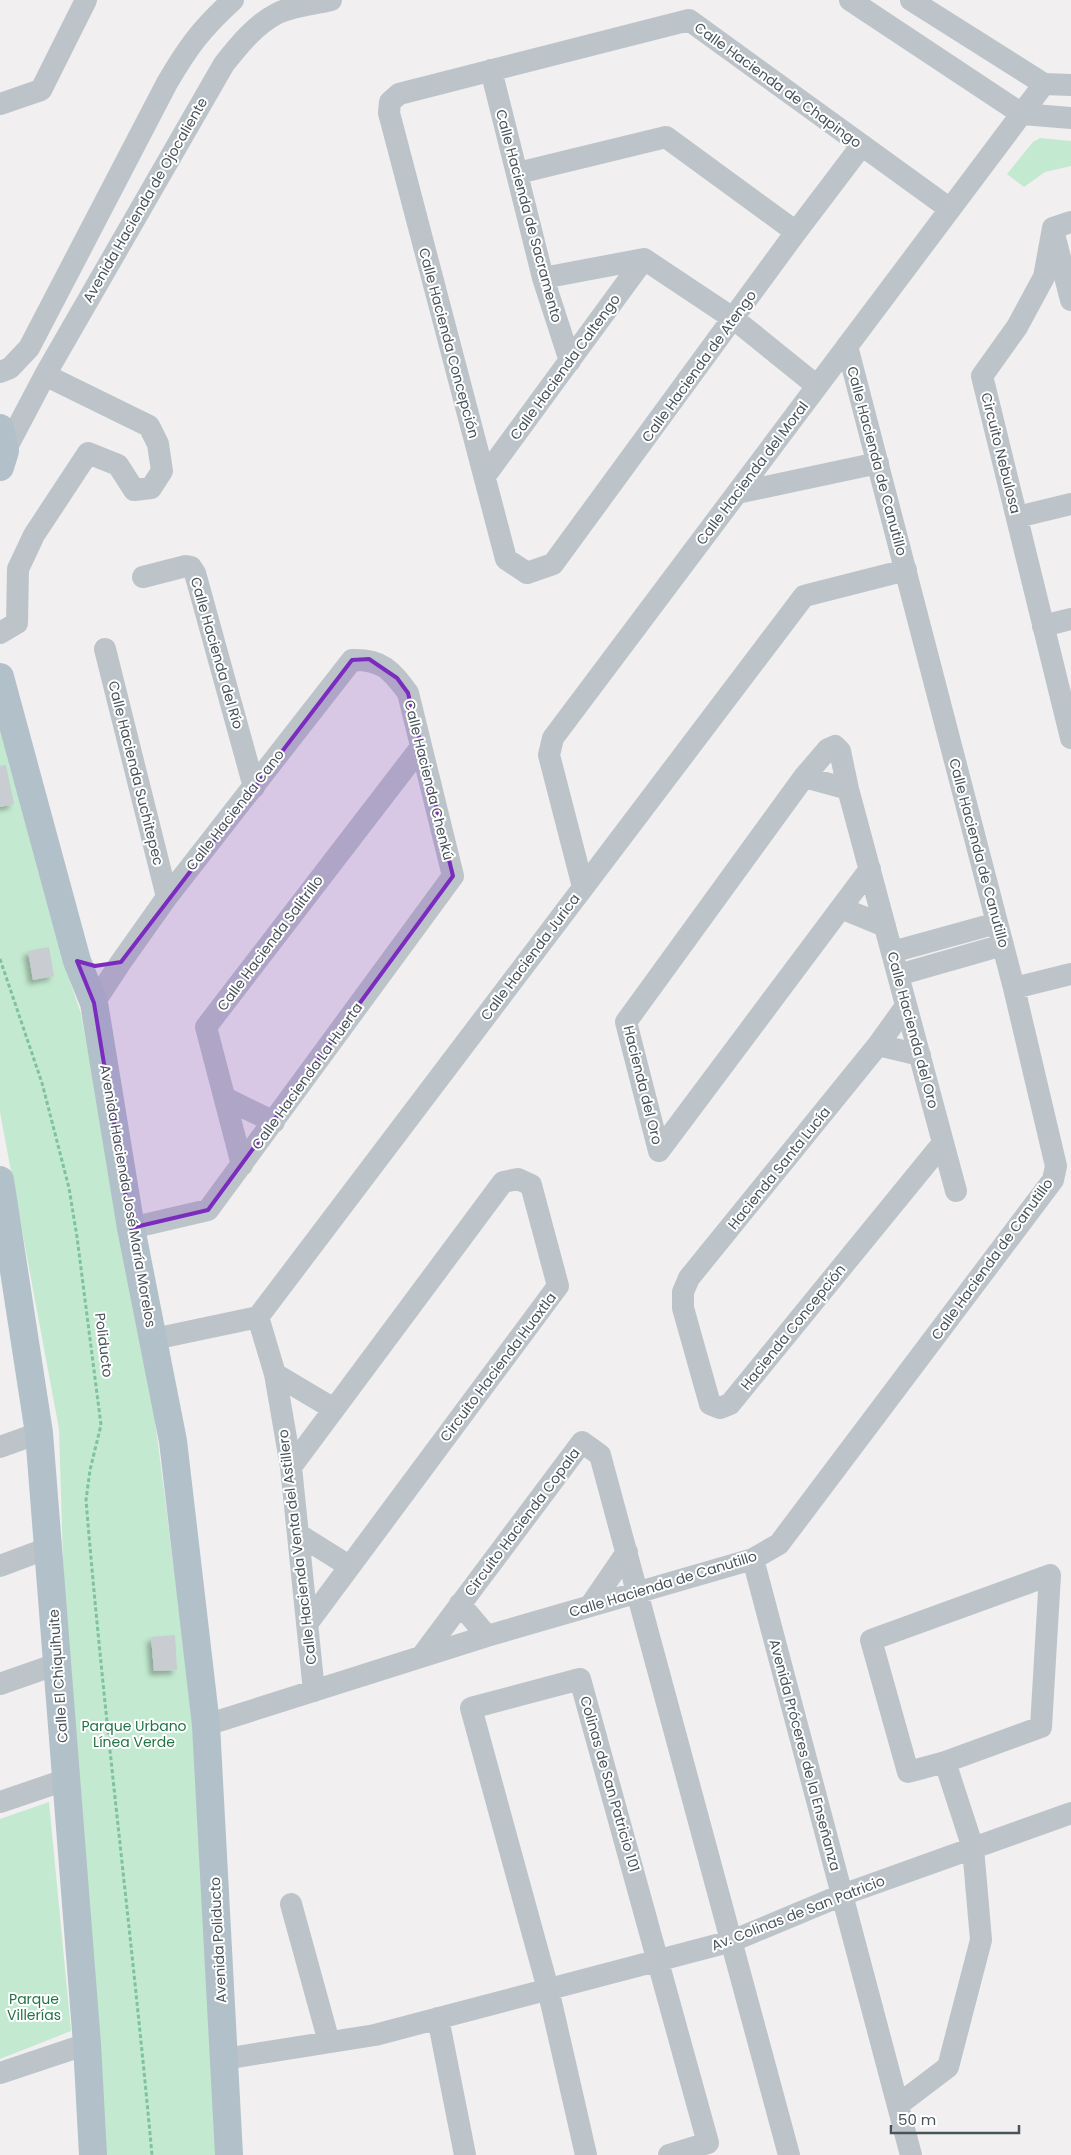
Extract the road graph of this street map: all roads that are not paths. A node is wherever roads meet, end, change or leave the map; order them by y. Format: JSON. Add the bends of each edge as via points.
{"nodes":[{"id":1,"x":86,"y":0,"type":"edge"},
{"id":2,"x":233,"y":0,"type":"edge"},
{"id":3,"x":331,"y":0,"type":"edge"},
{"id":4,"x":850,"y":0,"type":"edge"},
{"id":5,"x":911,"y":0,"type":"edge"},
{"id":6,"x":491,"y":70,"type":"junction"},
{"id":7,"x":1044,"y":84,"type":"junction"},
{"id":8,"x":1071,"y":85,"type":"edge"},
{"id":9,"x":390,"y":102,"type":"joint"},
{"id":10,"x":0,"y":104,"type":"edge"},
{"id":11,"x":1022,"y":114,"type":"junction"},
{"id":12,"x":1071,"y":118,"type":"edge"},
{"id":13,"x":862,"y":145,"type":"junction"},
{"id":14,"x":518,"y":173,"type":"junction"},
{"id":15,"x":950,"y":209,"type":"junction"},
{"id":16,"x":1062,"y":225,"type":"edge"},
{"id":17,"x":796,"y":232,"type":"junction"},
{"id":18,"x":644,"y":259,"type":"junction"},
{"id":19,"x":543,"y":278,"type":"junction"},
{"id":20,"x":1071,"y":300,"type":"edge"},
{"id":21,"x":734,"y":319,"type":"junction"},
{"id":22,"x":847,"y":346,"type":"junction"},
{"id":23,"x":570,"y":361,"type":"junction"},
{"id":24,"x":0,"y":372,"type":"edge"},
{"id":25,"x":44,"y":375,"type":"junction"},
{"id":26,"x":817,"y":386,"type":"junction"},
{"id":27,"x":2,"y":448,"type":"edge"},
{"id":28,"x":878,"y":463,"type":"junction"},
{"id":29,"x":485,"y":476,"type":"junction"},
{"id":30,"x":737,"y":493,"type":"junction"},
{"id":31,"x":1071,"y":504,"type":"edge"},
{"id":32,"x":1017,"y":517,"type":"junction"},
{"id":33,"x":906,"y":570,"type":"junction"},
{"id":34,"x":527,"y":573,"type":"joint"},
{"id":35,"x":143,"y":577,"type":"dead end"},
{"id":36,"x":1071,"y":619,"type":"edge"},
{"id":37,"x":1044,"y":626,"type":"junction"},
{"id":38,"x":0,"y":634,"type":"edge"},
{"id":39,"x":105,"y":649,"type":"dead end"},
{"id":40,"x":352,"y":660,"type":"joint"},
{"id":41,"x":0,"y":677,"type":"edge"},
{"id":42,"x":1071,"y":738,"type":"edge"},
{"id":43,"x":421,"y":747,"type":"junction"},
{"id":44,"x":804,"y":777,"type":"junction"},
{"id":45,"x":254,"y":787,"type":"junction"},
{"id":46,"x":848,"y":789,"type":"junction"},
{"id":47,"x":870,"y":869,"type":"junction"},
{"id":48,"x":452,"y":876,"type":"joint"},
{"id":49,"x":583,"y":888,"type":"junction"},
{"id":50,"x":167,"y":896,"type":"junction"},
{"id":51,"x":841,"y":908,"type":"junction"},
{"id":52,"x":997,"y":923,"type":"junction"},
{"id":53,"x":885,"y":926,"type":"junction"},
{"id":54,"x":1003,"y":945,"type":"junction"},
{"id":55,"x":892,"y":952,"type":"junction"},
{"id":56,"x":77,"y":961,"type":"junction"},
{"id":57,"x":120,"y":962,"type":"junction"},
{"id":58,"x":1071,"y":974,"type":"edge"},
{"id":59,"x":898,"y":975,"type":"junction"},
{"id":60,"x":1014,"y":988,"type":"junction"},
{"id":61,"x":94,"y":1003,"type":"junction"},
{"id":62,"x":906,"y":1006,"type":"junction"},
{"id":63,"x":878,"y":1046,"type":"junction"},
{"id":64,"x":920,"y":1055,"type":"junction"},
{"id":65,"x":225,"y":1098,"type":"junction"},
{"id":66,"x":274,"y":1122,"type":"junction"},
{"id":67,"x":943,"y":1143,"type":"junction"},
{"id":68,"x":242,"y":1165,"type":"junction"},
{"id":69,"x":956,"y":1191,"type":"dead end"},
{"id":70,"x":1,"y":1194,"type":"edge"},
{"id":71,"x":131,"y":1228,"type":"junction"},
{"id":72,"x":683,"y":1292,"type":"joint"},
{"id":73,"x":258,"y":1317,"type":"junction"},
{"id":74,"x":154,"y":1339,"type":"junction"},
{"id":75,"x":275,"y":1374,"type":"junction"},
{"id":76,"x":334,"y":1409,"type":"junction"},
{"id":77,"x":39,"y":1433,"type":"junction"},
{"id":78,"x":0,"y":1447,"type":"edge"},
{"id":79,"x":291,"y":1467,"type":"junction"},
{"id":80,"x":298,"y":1534,"type":"junction"},
{"id":81,"x":48,"y":1548,"type":"junction"},
{"id":82,"x":627,"y":1552,"type":"junction"},
{"id":83,"x":753,"y":1559,"type":"junction"},
{"id":84,"x":0,"y":1566,"type":"edge"},
{"id":85,"x":349,"y":1566,"type":"junction"},
{"id":86,"x":638,"y":1591,"type":"junction"},
{"id":87,"x":460,"y":1604,"type":"junction"},
{"id":88,"x":590,"y":1606,"type":"junction"},
{"id":89,"x":307,"y":1624,"type":"junction"},
{"id":90,"x":487,"y":1636,"type":"junction"},
{"id":91,"x":421,"y":1657,"type":"junction"},
{"id":92,"x":57,"y":1664,"type":"junction"},
{"id":93,"x":0,"y":1684,"type":"edge"},
{"id":94,"x":314,"y":1691,"type":"junction"},
{"id":95,"x":206,"y":1726,"type":"junction"},
{"id":96,"x":945,"y":1762,"type":"junction"},
{"id":97,"x":65,"y":1780,"type":"junction"},
{"id":98,"x":0,"y":1802,"type":"edge"},
{"id":99,"x":1071,"y":1813,"type":"edge"},
{"id":100,"x":973,"y":1848,"type":"junction"},
{"id":101,"x":842,"y":1895,"type":"junction"},
{"id":102,"x":291,"y":1904,"type":"dead end"},
{"id":103,"x":732,"y":1941,"type":"junction"},
{"id":104,"x":659,"y":1960,"type":"junction"},
{"id":105,"x":548,"y":1989,"type":"junction"},
{"id":106,"x":438,"y":2018,"type":"junction"},
{"id":107,"x":329,"y":2042,"type":"junction"},
{"id":108,"x":87,"y":2044,"type":"junction"},
{"id":109,"x":224,"y":2059,"type":"junction"},
{"id":110,"x":0,"y":2073,"type":"edge"},
{"id":111,"x":898,"y":2105,"type":"junction"},
{"id":112,"x":92,"y":2155,"type":"edge"},
{"id":113,"x":230,"y":2155,"type":"edge"},
{"id":114,"x":465,"y":2155,"type":"edge"},
{"id":115,"x":586,"y":2155,"type":"edge"},
{"id":116,"x":669,"y":2155,"type":"edge"},
{"id":117,"x":789,"y":2155,"type":"edge"},
{"id":118,"x":911,"y":2155,"type":"edge"}],
"edges":[{"from":1,"to":10,"type":"street","via":[[41,90]]},
{"from":2,"to":24,"type":"street","via":[[206,25],[187,49],[29,348],[10,368]]},
{"from":3,"to":25,"type":"street","name":"Avenida Hacienda de Ojocaliente","via":[[279,13],[258,27],[224,64]]},
{"from":4,"to":11,"type":"street"},
{"from":5,"to":7,"type":"street"},
{"from":6,"to":9,"type":"street","name":"Calle Hacienda de Chapingo","via":[[398,94]]},
{"from":6,"to":13,"type":"street","name":"Calle Hacienda de Chapingo","via":[[689,20]]},
{"from":6,"to":14,"type":"street","name":"Calle Hacienda de Sacramento"},
{"from":7,"to":8,"type":"street"},
{"from":7,"to":11,"type":"street","name":"Calle Hacienda del Moral"},
{"from":9,"to":29,"type":"street","name":"Calle Hacienda Concepción","via":[[389,113]]},
{"from":11,"to":12,"type":"street"},
{"from":11,"to":15,"type":"street","name":"Calle Hacienda del Moral"},
{"from":13,"to":15,"type":"street","name":"Calle Hacienda de Chapingo"},
{"from":13,"to":17,"type":"street","name":"Calle Hacienda de Atengo"},
{"from":14,"to":17,"type":"street","via":[[666,137]]},
{"from":14,"to":19,"type":"street","name":"Calle Hacienda de Sacramento"},
{"from":15,"to":22,"type":"street","name":"Calle Hacienda del Moral"},
{"from":16,"to":20,"type":"street"},
{"from":16,"to":32,"type":"street","name":"Circuito Nebulosa","via":[[1049,239],[1044,277],[1017,327],[982,376]]},
{"from":17,"to":21,"type":"street","name":"Calle Hacienda de Atengo"},
{"from":18,"to":19,"type":"street"},
{"from":18,"to":21,"type":"street"},
{"from":18,"to":23,"type":"street","name":"Calle Hacienda Caltengo"},
{"from":19,"to":23,"type":"street","name":"Calle Hacienda de Sacramento"},
{"from":21,"to":26,"type":"street"},
{"from":21,"to":34,"type":"street","name":"Calle Hacienda de Atengo","via":[[553,564]]},
{"from":22,"to":26,"type":"street","name":"Calle Hacienda del Moral"},
{"from":22,"to":28,"type":"street","name":"Calle Hacienda de Canutillo"},
{"from":23,"to":29,"type":"street","name":"Calle Hacienda Caltengo"},
{"from":25,"to":27,"type":"street","name":"Avenida Hacienda de Ojocaliente"},
{"from":25,"to":38,"type":"street","via":[[149,426],[158,444],[162,471],[152,488],[134,490],[118,465],[88,453],[34,535],[18,569],[17,623]]},
{"from":26,"to":30,"type":"street","name":"Calle Hacienda del Moral"},
{"from":28,"to":30,"type":"street"},
{"from":28,"to":33,"type":"street","name":"Calle Hacienda de Canutillo"},
{"from":29,"to":34,"type":"street","name":"Calle Hacienda Concepción","via":[[506,559]]},
{"from":30,"to":49,"type":"street","name":"Calle Hacienda del Moral","via":[[553,738],[549,755]]},
{"from":31,"to":32,"type":"street"},
{"from":32,"to":37,"type":"street","name":"Circuito Nebulosa"},
{"from":33,"to":49,"type":"street","name":"Calle Hacienda Jurica","via":[[804,596]]},
{"from":33,"to":52,"type":"street","name":"Calle Hacienda de Canutillo"},
{"from":35,"to":45,"type":"street","name":"Calle Hacienda del Río","via":[[186,566],[195,573]]},
{"from":36,"to":37,"type":"street"},
{"from":37,"to":42,"type":"street","name":"Circuito Nebulosa"},
{"from":39,"to":50,"type":"street","name":"Calle Hacienda Suchitepec"},
{"from":40,"to":43,"type":"street","name":"Calle Hacienda Chenkú","via":[[369,659],[397,678],[408,693]]},
{"from":40,"to":45,"type":"street","name":"Calle Hacienda Cano"},
{"from":41,"to":56,"type":"main road","name":"Avenida Hacienda José María Morelos"},
{"from":43,"to":48,"type":"street","name":"Calle Hacienda Chenkú"},
{"from":43,"to":65,"type":"street","name":"Calle Hacienda Salitrillo","via":[[206,1027]]},
{"from":44,"to":46,"type":"street"},
{"from":44,"to":46,"type":"street","name":"Hacienda del Oro","via":[[828,749],[835,746],[840,751]]},
{"from":44,"to":51,"type":"street","name":"Hacienda del Oro","via":[[626,1022],[658,1151]]},
{"from":45,"to":50,"type":"street","name":"Calle Hacienda Cano"},
{"from":46,"to":47,"type":"street","name":"Hacienda del Oro"},
{"from":47,"to":51,"type":"street","name":"Hacienda del Oro"},
{"from":47,"to":53,"type":"street","name":"Calle Hacienda del Oro"},
{"from":48,"to":66,"type":"street","name":"Calle Hacienda La Huerta"},
{"from":49,"to":73,"type":"street","name":"Calle Hacienda Jurica"},
{"from":50,"to":57,"type":"street","name":"Calle Hacienda Cano"},
{"from":51,"to":53,"type":"street"},
{"from":52,"to":54,"type":"street","name":"Calle Hacienda de Canutillo"},
{"from":52,"to":55,"type":"street"},
{"from":53,"to":55,"type":"street","name":"Calle Hacienda del Oro"},
{"from":54,"to":59,"type":"street"},
{"from":54,"to":60,"type":"street","name":"Calle Hacienda de Canutillo"},
{"from":55,"to":59,"type":"street","name":"Calle Hacienda del Oro"},
{"from":56,"to":57,"type":"street","via":[[95,966]]},
{"from":56,"to":61,"type":"main road","name":"Avenida Hacienda José María Morelos"},
{"from":57,"to":61,"type":"street","name":"Calle Hacienda Cano"},
{"from":58,"to":60,"type":"street"},
{"from":59,"to":62,"type":"street","name":"Calle Hacienda del Oro"},
{"from":60,"to":83,"type":"street","name":"Calle Hacienda de Canutillo","via":[[1056,1166],[1053,1180],[779,1544]]},
{"from":61,"to":71,"type":"main road","name":"Avenida Hacienda José María Morelos"},
{"from":62,"to":63,"type":"street","name":"Hacienda Santa Lucía"},
{"from":62,"to":64,"type":"street","name":"Calle Hacienda del Oro"},
{"from":63,"to":64,"type":"street"},
{"from":63,"to":72,"type":"street","name":"Hacienda Santa Lucía","via":[[690,1278]]},
{"from":64,"to":67,"type":"street","name":"Calle Hacienda del Oro"},
{"from":65,"to":66,"type":"street"},
{"from":65,"to":68,"type":"street","name":"Calle Hacienda Salitrillo"},
{"from":66,"to":68,"type":"street","name":"Calle Hacienda La Huerta"},
{"from":67,"to":69,"type":"street","name":"Calle Hacienda del Oro"},
{"from":67,"to":72,"type":"street","name":"Hacienda Concepción","via":[[730,1404],[720,1408],[710,1404],[683,1308]]},
{"from":68,"to":71,"type":"street","name":"Calle Hacienda La Huerta","via":[[208,1210]]},
{"from":70,"to":77,"type":"main road","name":"Calle El Chiquihuite"},
{"from":71,"to":74,"type":"main road","name":"Avenida Hacienda José María Morelos"},
{"from":73,"to":74,"type":"street"},
{"from":73,"to":75,"type":"street","name":"Calle Hacienda Venta del Astillero"},
{"from":74,"to":95,"type":"main road","name":"Avenida Hacienda José María Morelos","via":[[173,1441]]},
{"from":75,"to":76,"type":"street"},
{"from":75,"to":79,"type":"street","name":"Calle Hacienda Venta del Astillero"},
{"from":76,"to":79,"type":"street","name":"Circuito Hacienda Huaxtla"},
{"from":76,"to":85,"type":"street","name":"Circuito Hacienda Huaxtla","via":[[503,1182],[518,1179],[531,1185],[558,1286]]},
{"from":77,"to":78,"type":"street"},
{"from":77,"to":81,"type":"main road","name":"Calle El Chiquihuite"},
{"from":79,"to":80,"type":"street","name":"Calle Hacienda Venta del Astillero"},
{"from":80,"to":85,"type":"street"},
{"from":80,"to":89,"type":"street","name":"Calle Hacienda Venta del Astillero"},
{"from":81,"to":84,"type":"street"},
{"from":81,"to":92,"type":"main road","name":"Calle El Chiquihuite"},
{"from":82,"to":86,"type":"street","name":"Circuito Hacienda Copala"},
{"from":82,"to":87,"type":"street","name":"Circuito Hacienda Copala","via":[[600,1455],[582,1442]]},
{"from":82,"to":88,"type":"street"},
{"from":83,"to":86,"type":"street","name":"Calle Hacienda de Canutillo"},
{"from":83,"to":101,"type":"street","name":"Avenida Próceres de la Enseñanza"},
{"from":85,"to":89,"type":"street","name":"Circuito Hacienda Huaxtla"},
{"from":86,"to":88,"type":"street","name":"Calle Hacienda de Canutillo"},
{"from":86,"to":103,"type":"street"},
{"from":87,"to":90,"type":"street","name":"Circuito Hacienda Copala"},
{"from":87,"to":91,"type":"street","name":"Circuito Hacienda Copala"},
{"from":88,"to":90,"type":"street","name":"Calle Hacienda de Canutillo"},
{"from":89,"to":94,"type":"street","name":"Calle Hacienda Venta del Astillero"},
{"from":90,"to":91,"type":"street","name":"Calle Hacienda de Canutillo"},
{"from":91,"to":94,"type":"street","name":"Calle Hacienda de Canutillo"},
{"from":92,"to":93,"type":"street"},
{"from":92,"to":97,"type":"main road","name":"Calle El Chiquihuite"},
{"from":94,"to":95,"type":"street","name":"Calle Hacienda de Canutillo"},
{"from":95,"to":109,"type":"main road","name":"Avenida Poliducto"},
{"from":96,"to":96,"type":"street","via":[[1041,1727],[1050,1575],[871,1640],[908,1772]]},
{"from":96,"to":100,"type":"street"},
{"from":97,"to":98,"type":"street"},
{"from":97,"to":108,"type":"main road","name":"Calle El Chiquihuite"},
{"from":99,"to":100,"type":"street","name":"Av. Colinas de San Patricio"},
{"from":100,"to":101,"type":"street","name":"Av. Colinas de San Patricio"},
{"from":100,"to":111,"type":"street","via":[[981,1940],[948,2067]]},
{"from":101,"to":103,"type":"street","name":"Av. Colinas de San Patricio"},
{"from":101,"to":111,"type":"street","name":"Avenida Próceres de la Enseñanza"},
{"from":102,"to":107,"type":"street"},
{"from":103,"to":104,"type":"street","name":"Av. Colinas de San Patricio"},
{"from":103,"to":117,"type":"street"},
{"from":104,"to":105,"type":"street","name":"Av. Colinas de San Patricio"},
{"from":104,"to":105,"type":"street","name":"Colinas de San Patricio 101","via":[[580,1679],[471,1708]]},
{"from":104,"to":116,"type":"street","via":[[708,2143]]},
{"from":105,"to":106,"type":"street","name":"Av. Colinas de San Patricio"},
{"from":105,"to":115,"type":"street"},
{"from":106,"to":107,"type":"street","name":"Av. Colinas de San Patricio","via":[[375,2035]]},
{"from":106,"to":114,"type":"street"},
{"from":107,"to":109,"type":"street","name":"Av. Colinas de San Patricio"},
{"from":108,"to":110,"type":"street"},
{"from":108,"to":112,"type":"main road","name":"Calle El Chiquihuite"},
{"from":109,"to":113,"type":"main road","name":"Avenida Poliducto"},
{"from":111,"to":118,"type":"street","name":"Avenida Próceres de la Enseñanza"}]}
